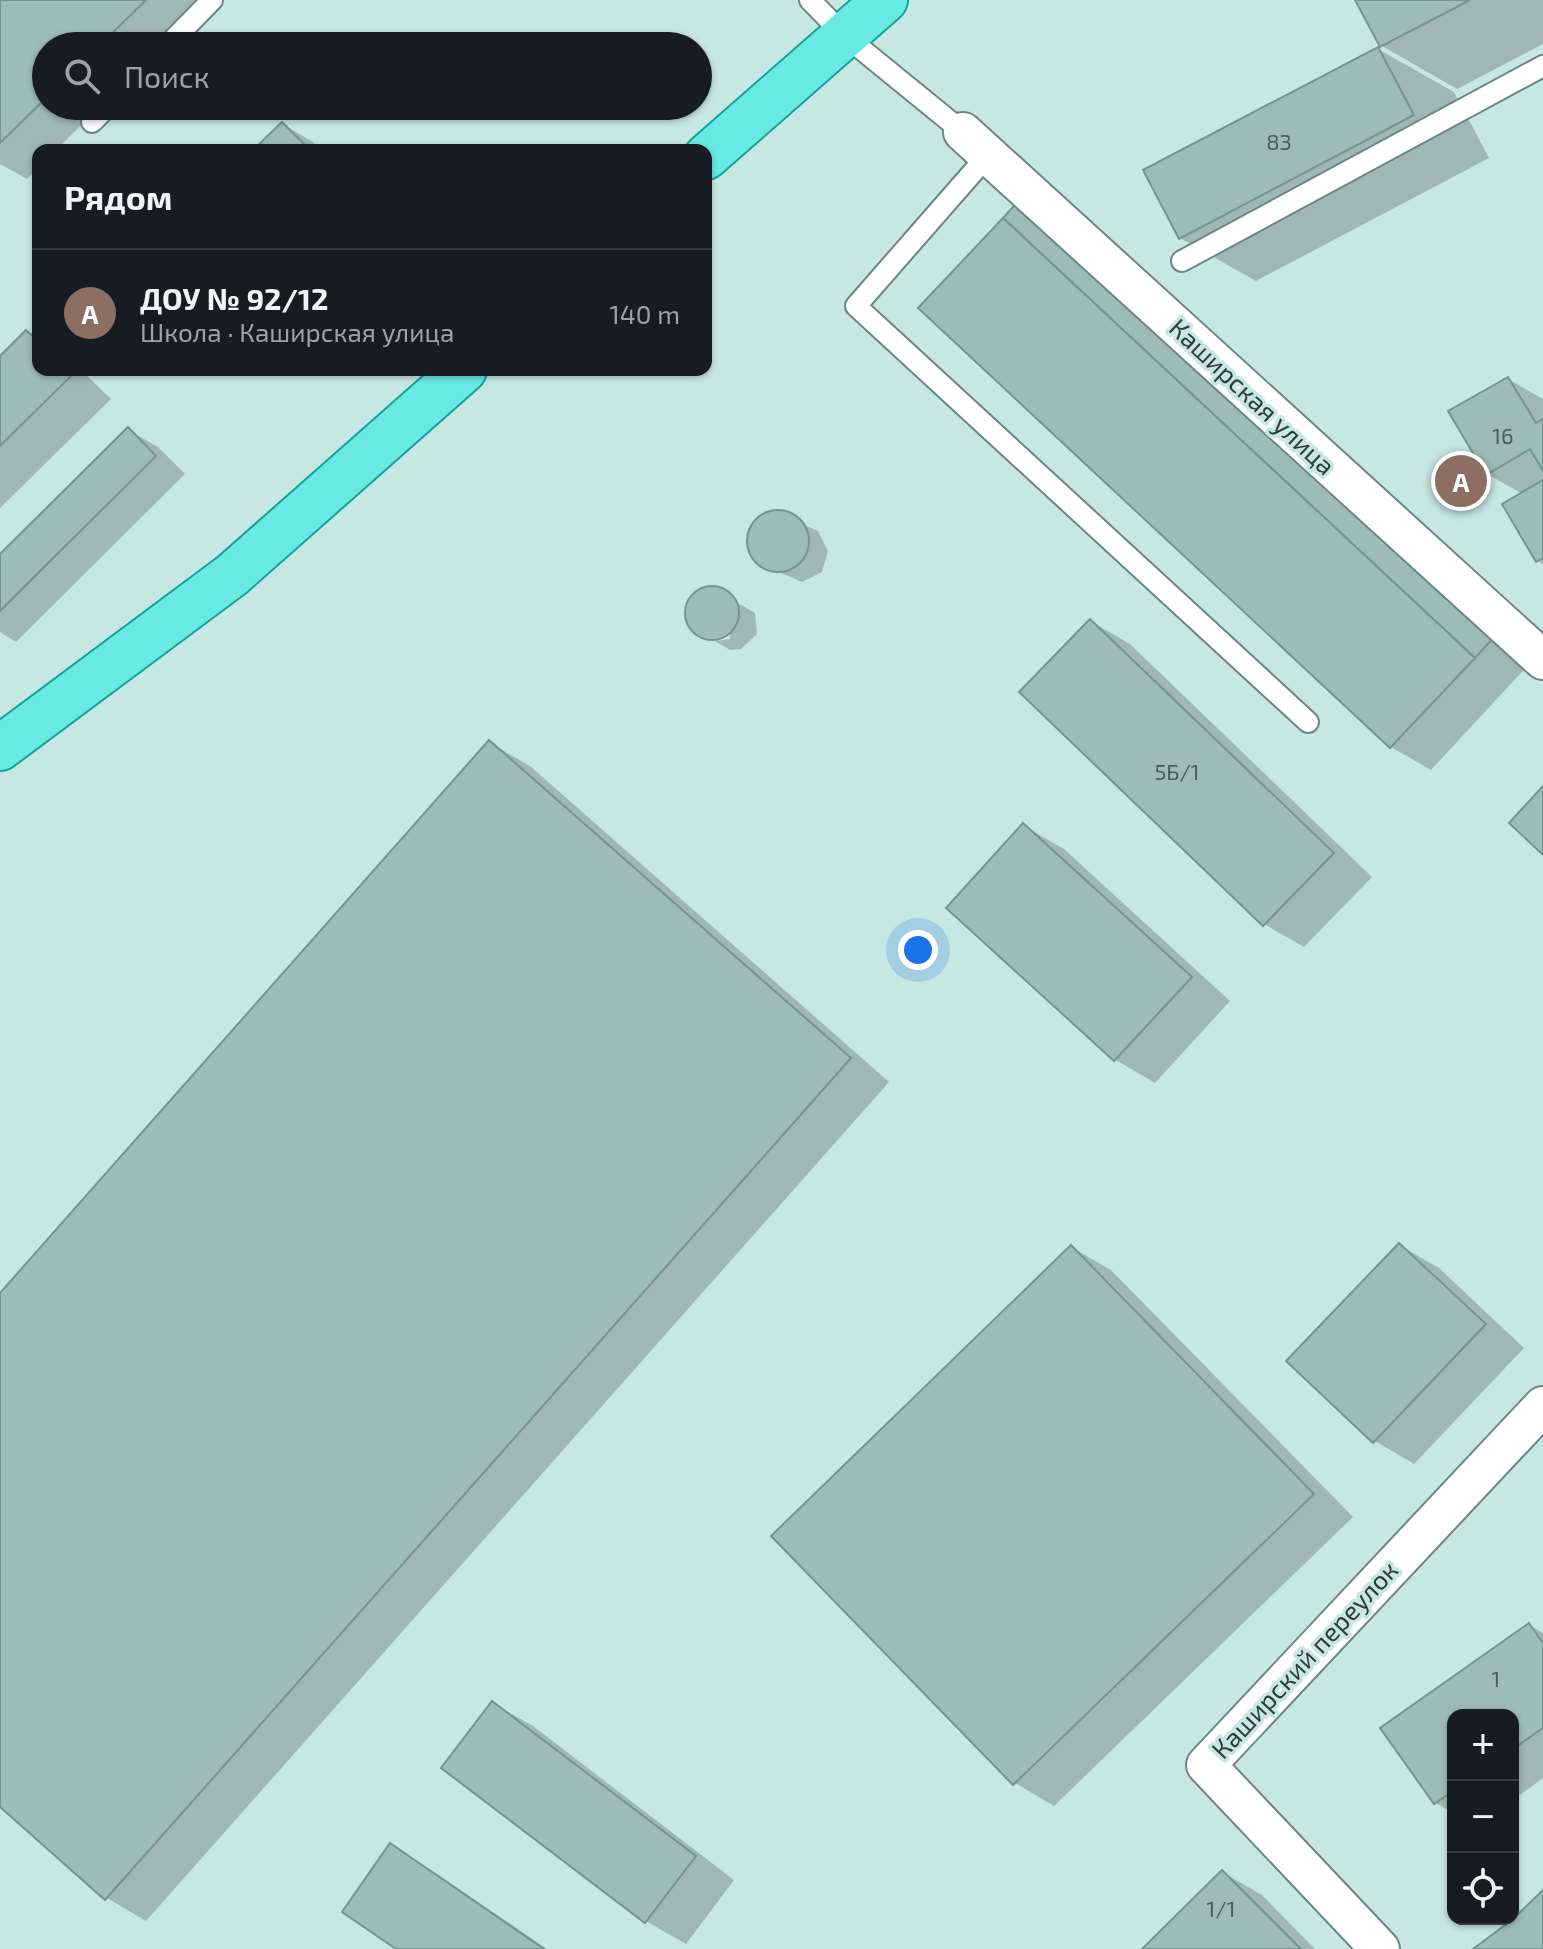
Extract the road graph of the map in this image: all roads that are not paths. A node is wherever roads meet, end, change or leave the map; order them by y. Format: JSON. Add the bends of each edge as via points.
{"nodes":[{"id":1,"x":212,"y":0,"type":"edge"},
{"id":2,"x":810,"y":0,"type":"edge"},
{"id":3,"x":885,"y":0,"type":"edge"},
{"id":4,"x":181,"y":32,"type":"edge"},
{"id":5,"x":844,"y":35,"type":"junction"},
{"id":6,"x":1543,"y":66,"type":"edge"},
{"id":7,"x":975,"y":144,"type":"junction"},
{"id":8,"x":712,"y":152,"type":"edge"},
{"id":9,"x":1182,"y":261,"type":"dead end"},
{"id":10,"x":457,"y":376,"type":"edge"},
{"id":11,"x":1543,"y":660,"type":"edge"},
{"id":12,"x":1308,"y":722,"type":"dead end"},
{"id":13,"x":0,"y":748,"type":"edge"},
{"id":14,"x":1543,"y":1406,"type":"edge"},
{"id":15,"x":1380,"y":1949,"type":"edge"}],
"edges":[{"from":1,"to":4,"type":"lane"},
{"from":2,"to":5,"type":"lane"},
{"from":3,"to":5,"type":"main road"},
{"from":5,"to":7,"type":"lane"},
{"from":5,"to":8,"type":"main road"},
{"from":6,"to":9,"type":"lane"},
{"from":7,"to":11,"type":"street","name":"Каширская улица"},
{"from":7,"to":12,"type":"lane","via":[[856,306]]},
{"from":10,"to":13,"type":"main road","via":[[232,575]]},
{"from":14,"to":15,"type":"street","name":"Каширский переулок","via":[[1206,1765]]}]}
